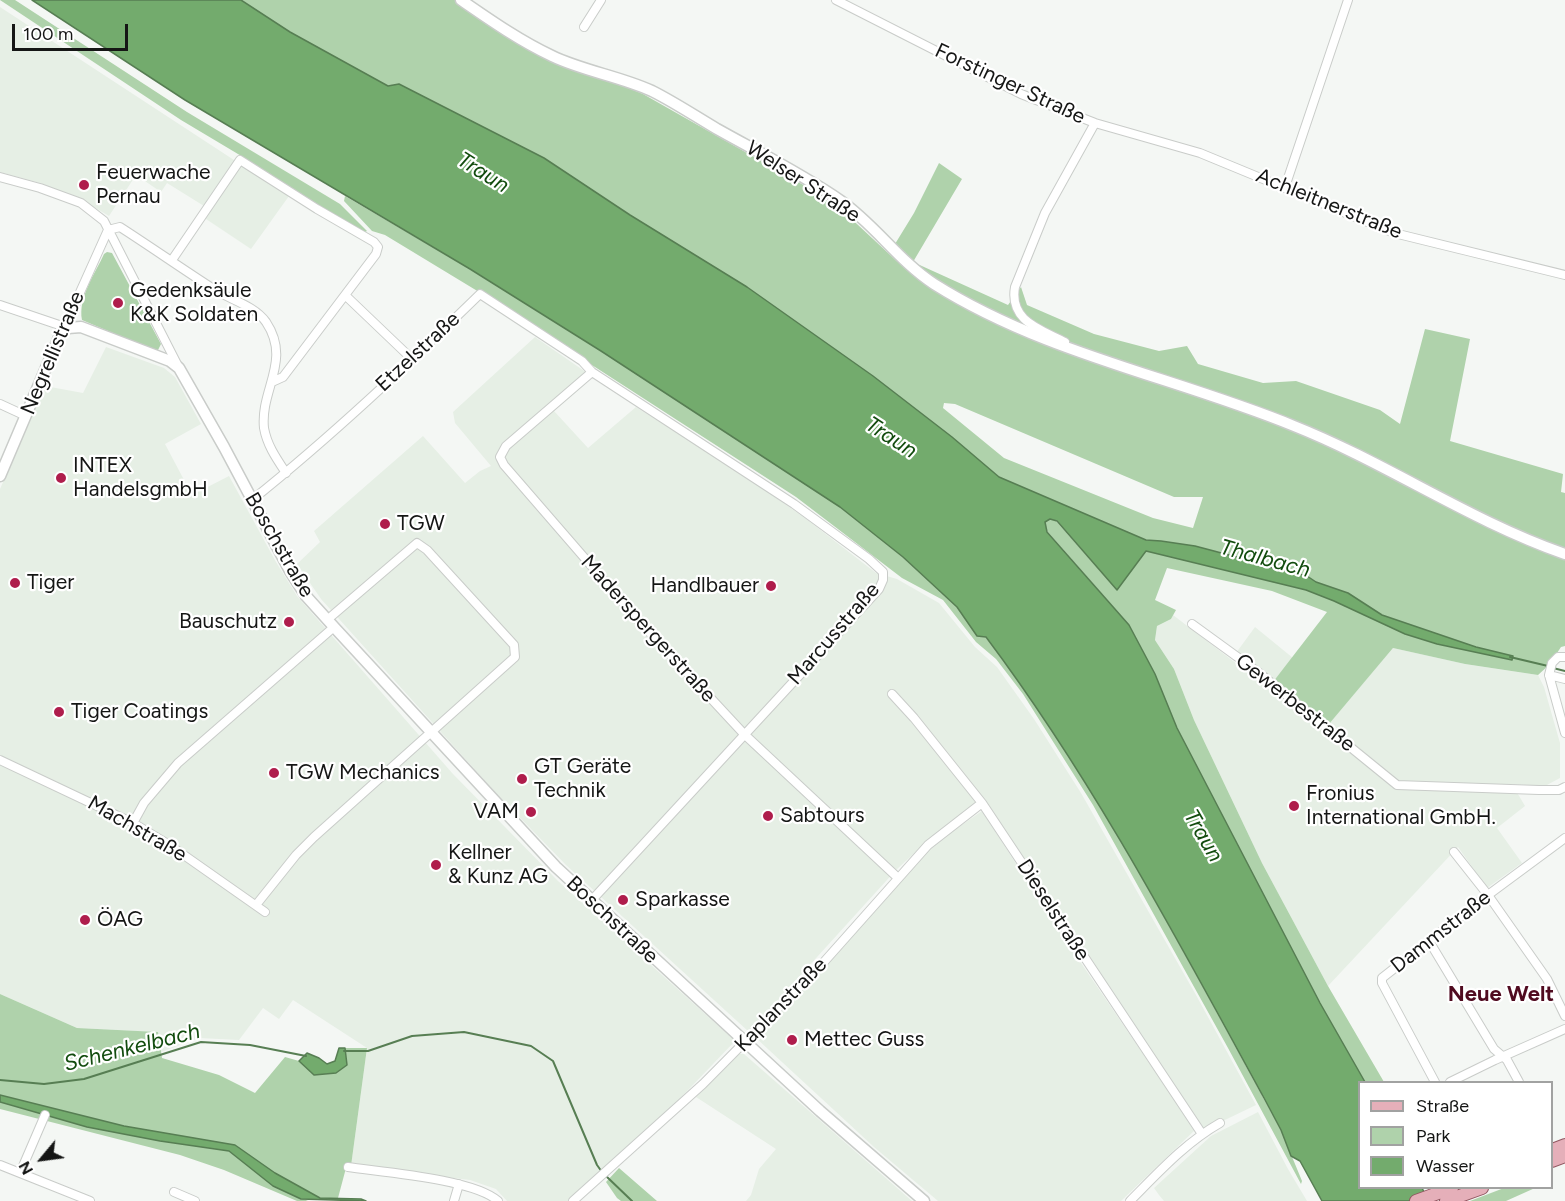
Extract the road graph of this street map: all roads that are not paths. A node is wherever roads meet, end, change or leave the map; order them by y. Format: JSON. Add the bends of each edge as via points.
{"nodes":[{"id":1,"x":461,"y":0,"type":"edge"},
{"id":2,"x":602,"y":0,"type":"edge"},
{"id":3,"x":836,"y":0,"type":"edge"},
{"id":4,"x":1348,"y":0,"type":"edge"},
{"id":5,"x":584,"y":27,"type":"dead end"},
{"id":6,"x":1095,"y":123,"type":"junction"},
{"id":7,"x":0,"y":177,"type":"edge"},
{"id":8,"x":1285,"y":187,"type":"junction"},
{"id":9,"x":108,"y":230,"type":"junction"},
{"id":10,"x":172,"y":261,"type":"junction"},
{"id":11,"x":1565,"y":274,"type":"edge"},
{"id":12,"x":346,"y":296,"type":"junction"},
{"id":13,"x":0,"y":305,"type":"edge"},
{"id":14,"x":68,"y":328,"type":"junction"},
{"id":15,"x":1076,"y":352,"type":"junction"},
{"id":16,"x":413,"y":360,"type":"junction"},
{"id":17,"x":179,"y":368,"type":"junction"},
{"id":18,"x":592,"y":372,"type":"junction"},
{"id":19,"x":272,"y":382,"type":"junction"},
{"id":20,"x":0,"y":404,"type":"edge"},
{"id":21,"x":26,"y":416,"type":"junction"},
{"id":22,"x":286,"y":473,"type":"junction"},
{"id":23,"x":0,"y":476,"type":"edge"},
{"id":24,"x":252,"y":500,"type":"junction"},
{"id":25,"x":1565,"y":554,"type":"edge"},
{"id":26,"x":331,"y":624,"type":"junction"},
{"id":27,"x":1192,"y":624,"type":"dead end"},
{"id":28,"x":832,"y":639,"type":"junction"},
{"id":29,"x":840,"y":645,"type":"dead end"},
{"id":30,"x":1555,"y":665,"type":"edge"},
{"id":31,"x":1565,"y":679,"type":"edge"},
{"id":32,"x":892,"y":694,"type":"dead end"},
{"id":33,"x":430,"y":732,"type":"junction"},
{"id":34,"x":1565,"y":733,"type":"edge"},
{"id":35,"x":744,"y":734,"type":"junction"},
{"id":36,"x":0,"y":760,"type":"edge"},
{"id":37,"x":1565,"y":787,"type":"edge"},
{"id":38,"x":982,"y":803,"type":"junction"},
{"id":39,"x":132,"y":823,"type":"junction"},
{"id":40,"x":1565,"y":838,"type":"edge"},
{"id":41,"x":1454,"y":852,"type":"dead end"},
{"id":42,"x":897,"y":877,"type":"junction"},
{"id":43,"x":1488,"y":895,"type":"junction"},
{"id":44,"x":591,"y":901,"type":"junction"},
{"id":45,"x":255,"y":905,"type":"junction"},
{"id":46,"x":265,"y":912,"type":"dead end"},
{"id":47,"x":1429,"y":941,"type":"junction"},
{"id":48,"x":1565,"y":1016,"type":"edge"},
{"id":49,"x":1565,"y":1029,"type":"edge"},
{"id":50,"x":745,"y":1042,"type":"junction"},
{"id":51,"x":1502,"y":1056,"type":"junction"},
{"id":52,"x":1434,"y":1081,"type":"edge"},
{"id":53,"x":1454,"y":1081,"type":"edge"},
{"id":54,"x":1518,"y":1081,"type":"edge"},
{"id":55,"x":45,"y":1115,"type":"dead end"},
{"id":56,"x":1220,"y":1123,"type":"dead end"},
{"id":57,"x":1202,"y":1134,"type":"junction"},
{"id":58,"x":0,"y":1165,"type":"edge"},
{"id":59,"x":348,"y":1167,"type":"dead end"},
{"id":60,"x":20,"y":1173,"type":"junction"},
{"id":61,"x":459,"y":1184,"type":"junction"},
{"id":62,"x":1477,"y":1189,"type":"edge"},
{"id":63,"x":174,"y":1192,"type":"dead end"},
{"id":64,"x":1450,"y":1194,"type":"edge"},
{"id":65,"x":90,"y":1201,"type":"edge"},
{"id":66,"x":195,"y":1201,"type":"edge"},
{"id":67,"x":454,"y":1201,"type":"edge"},
{"id":68,"x":498,"y":1201,"type":"edge"},
{"id":69,"x":573,"y":1201,"type":"edge"},
{"id":70,"x":924,"y":1201,"type":"edge"},
{"id":71,"x":1130,"y":1201,"type":"edge"},
{"id":72,"x":1416,"y":1201,"type":"edge"}],
"edges":[{"from":1,"to":15,"type":"main road","name":"Welser Straße","via":[[550,55],[663,97],[840,201],[933,283],[1025,331]]},
{"from":2,"to":5,"type":"street"},
{"from":3,"to":6,"type":"street","name":"Forstinger Straße","via":[[1020,94]]},
{"from":4,"to":8,"type":"street"},
{"from":6,"to":8,"type":"street","name":"Achleitnerstraße","via":[[1200,153]]},
{"from":6,"to":15,"type":"street","name":"Forstinger Straße","via":[[1045,213],[1014,296],[1015,308],[1026,321]]},
{"from":7,"to":9,"type":"street","name":"Boschstraße","via":[[81,203],[104,221]]},
{"from":8,"to":11,"type":"street","name":"Achleitnerstraße","via":[[1394,233]]},
{"from":9,"to":10,"type":"street","via":[[120,227]]},
{"from":9,"to":14,"type":"street","name":"Negrellistraße"},
{"from":9,"to":17,"type":"street","name":"Boschstraße"},
{"from":10,"to":12,"type":"street","via":[[240,160],[378,247]]},
{"from":10,"to":19,"type":"street","via":[[266,321],[276,346]]},
{"from":12,"to":16,"type":"street"},
{"from":12,"to":19,"type":"street","via":[[283,377]]},
{"from":13,"to":14,"type":"street"},
{"from":14,"to":17,"type":"main road","via":[[81,327]]},
{"from":14,"to":21,"type":"main road","name":"Negrellistraße","via":[[60,335]]},
{"from":15,"to":25,"type":"main road","name":"Welser Straße","via":[[1332,441],[1449,503]]},
{"from":16,"to":18,"type":"street","name":"Etzelstraße","via":[[480,294],[582,361]]},
{"from":16,"to":22,"type":"street","name":"Etzelstraße"},
{"from":17,"to":24,"type":"main road","name":"Boschstraße"},
{"from":18,"to":28,"type":"street","name":"Marcusstraße","via":[[794,504],[883,572],[879,589]]},
{"from":18,"to":35,"type":"street","name":"Maderspergerstraße","via":[[506,446],[500,457],[640,622]]},
{"from":19,"to":22,"type":"street","via":[[264,408],[264,429],[270,449]]},
{"from":20,"to":21,"type":"street"},
{"from":21,"to":23,"type":"main road","name":"Negrellistraße"},
{"from":22,"to":24,"type":"street","name":"Etzelstraße"},
{"from":24,"to":26,"type":"main road","name":"Boschstraße","via":[[290,571]]},
{"from":26,"to":33,"type":"main road","name":"Boschstraße"},
{"from":26,"to":33,"type":"street","via":[[417,543],[443,567],[514,645],[515,657]]},
{"from":26,"to":39,"type":"street","via":[[178,763]]},
{"from":27,"to":37,"type":"street","name":"Gewerbestraße","via":[[1258,672],[1397,785],[1539,790]]},
{"from":28,"to":29,"type":"street"},
{"from":28,"to":35,"type":"street","name":"Marcusstraße"},
{"from":30,"to":31,"type":"street"},
{"from":30,"to":34,"type":"street"},
{"from":32,"to":38,"type":"street","name":"Dieselstraße"},
{"from":33,"to":44,"type":"main road","name":"Boschstraße"},
{"from":33,"to":45,"type":"street","via":[[296,855]]},
{"from":35,"to":42,"type":"street","name":"Maderspergerstraße"},
{"from":35,"to":44,"type":"street","name":"Marcusstraße"},
{"from":36,"to":39,"type":"street","name":"Machstraße"},
{"from":38,"to":42,"type":"street","name":"Kaplanstraße","via":[[928,844]]},
{"from":38,"to":57,"type":"street","name":"Dieselstraße"},
{"from":39,"to":45,"type":"street","name":"Machstraße"},
{"from":40,"to":43,"type":"street","name":"Dammstraße"},
{"from":41,"to":43,"type":"street"},
{"from":42,"to":50,"type":"street","name":"Kaplanstraße","via":[[823,963]]},
{"from":43,"to":47,"type":"street","name":"Dammstraße"},
{"from":43,"to":48,"type":"street","via":[[1547,979]]},
{"from":44,"to":50,"type":"main road","name":"Boschstraße"},
{"from":45,"to":46,"type":"street","name":"Machstraße"},
{"from":47,"to":51,"type":"street","via":[[1494,1049]]},
{"from":47,"to":52,"type":"street","name":"Dammstraße","via":[[1382,978],[1382,983]]},
{"from":49,"to":51,"type":"street"},
{"from":50,"to":69,"type":"street","name":"Kaplanstraße"},
{"from":50,"to":70,"type":"main road","name":"Boschstraße"},
{"from":51,"to":53,"type":"street"},
{"from":51,"to":54,"type":"street"},
{"from":55,"to":60,"type":"street"},
{"from":56,"to":57,"type":"street"},
{"from":57,"to":71,"type":"street"},
{"from":58,"to":60,"type":"street"},
{"from":59,"to":61,"type":"street"},
{"from":60,"to":65,"type":"street"},
{"from":61,"to":67,"type":"street"},
{"from":61,"to":68,"type":"street"},
{"from":62,"to":64,"type":"main road"},
{"from":63,"to":66,"type":"street"},
{"from":64,"to":72,"type":"main road"}]}
